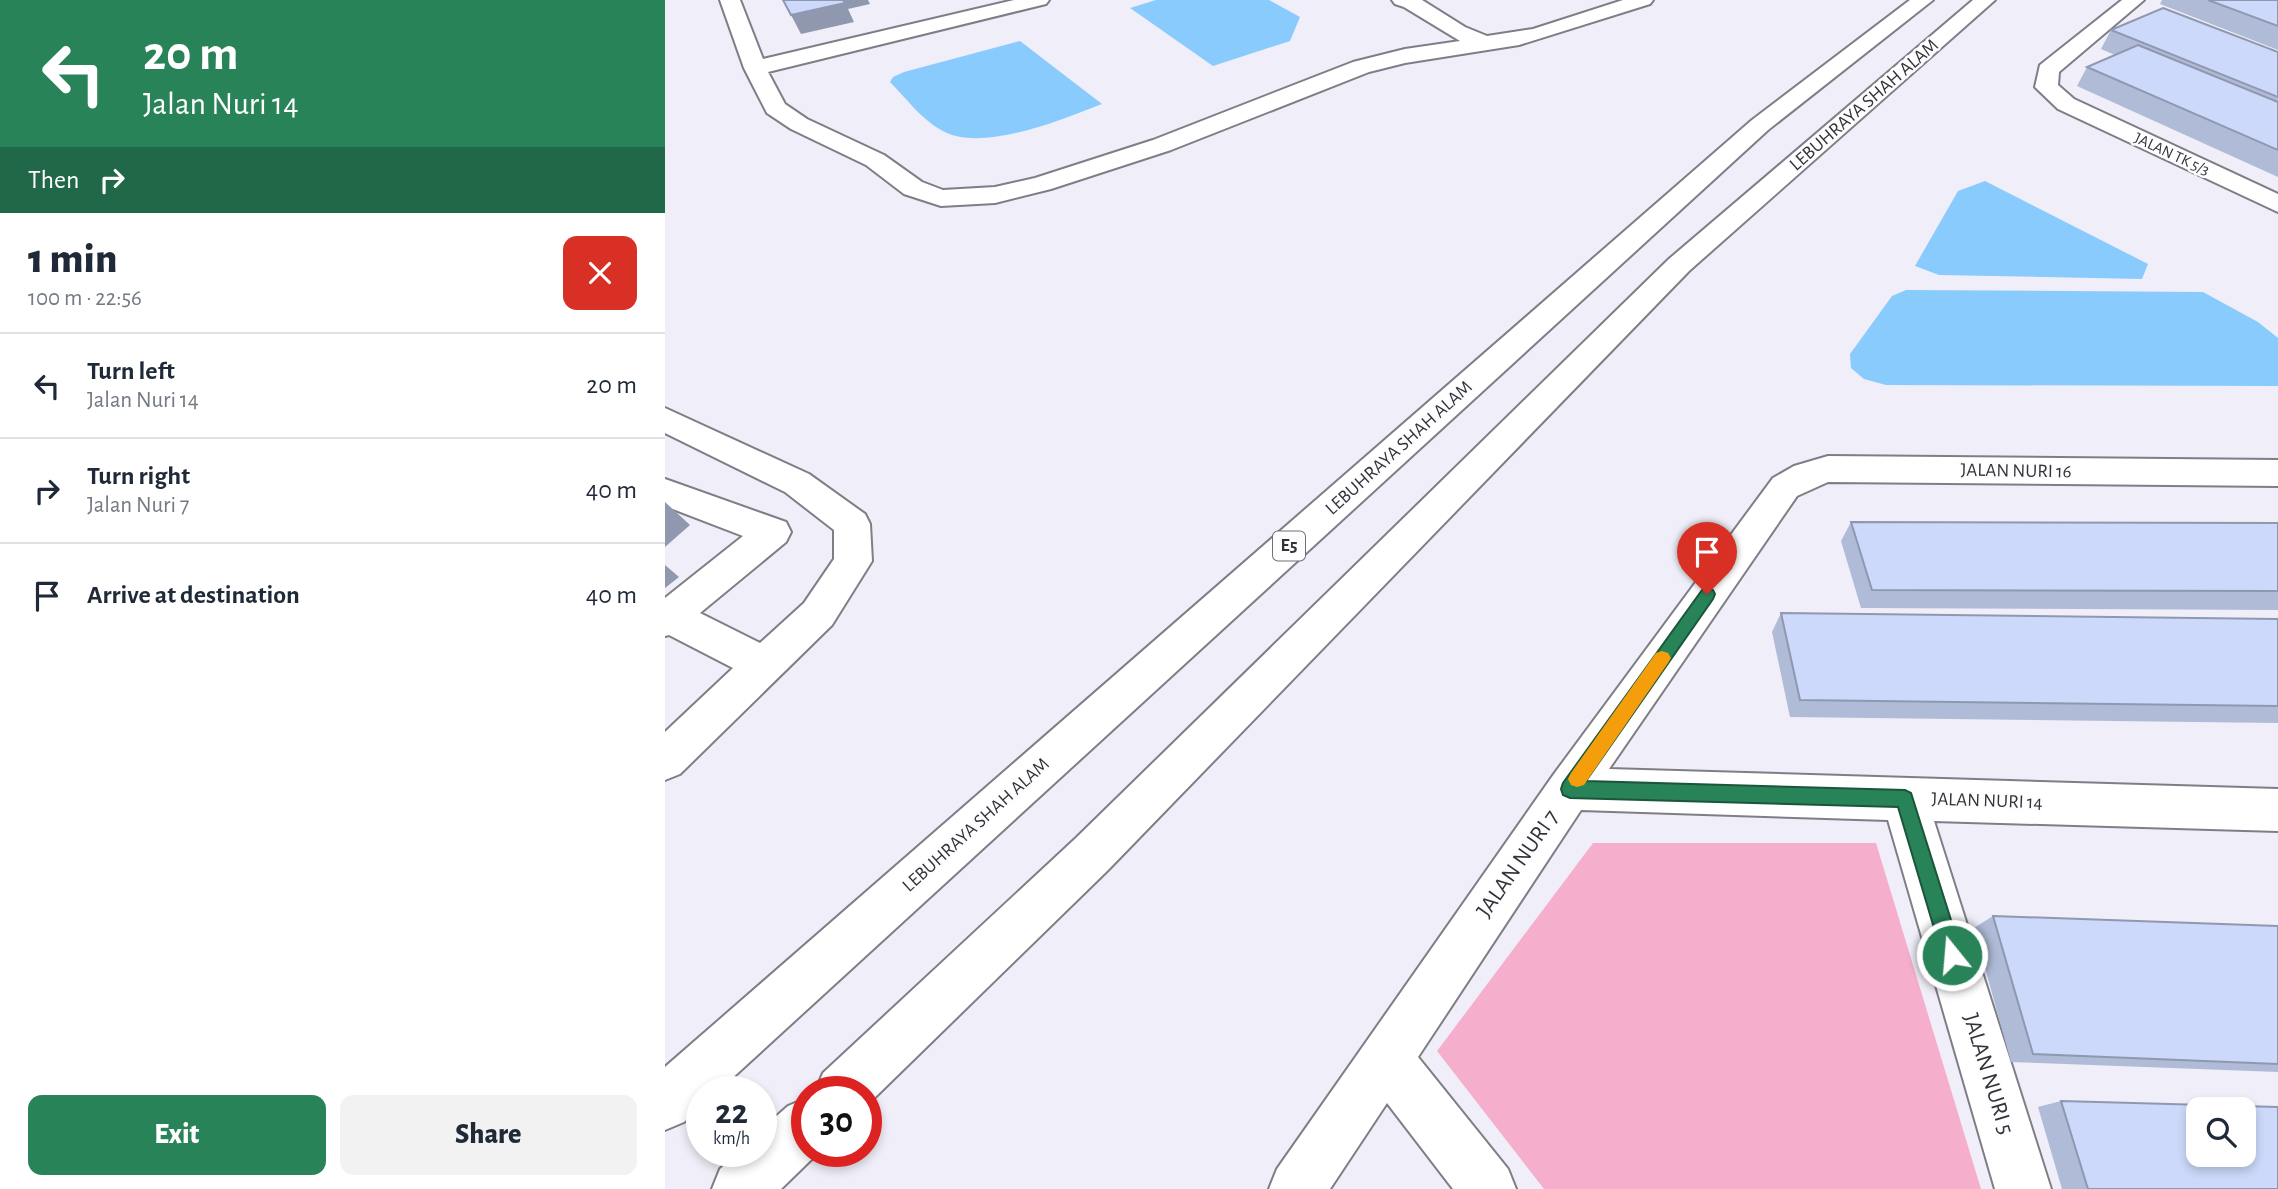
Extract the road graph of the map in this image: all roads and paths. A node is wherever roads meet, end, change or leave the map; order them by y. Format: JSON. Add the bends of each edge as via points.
{"nodes":[{"id":1,"x":730,"y":0,"type":"edge"},
{"id":2,"x":1039,"y":0,"type":"edge"},
{"id":3,"x":1402,"y":0,"type":"edge"},
{"id":4,"x":1643,"y":0,"type":"edge"},
{"id":5,"x":1923,"y":0,"type":"edge"},
{"id":6,"x":1985,"y":0,"type":"edge"},
{"id":7,"x":2131,"y":2,"type":"edge"},
{"id":8,"x":904,"y":10,"type":"dead end"},
{"id":9,"x":2153,"y":15,"type":"edge"},
{"id":10,"x":918,"y":29,"type":"junction"},
{"id":11,"x":1489,"y":43,"type":"junction"},
{"id":12,"x":755,"y":68,"type":"junction"},
{"id":13,"x":2278,"y":204,"type":"edge"},
{"id":14,"x":665,"y":419,"type":"edge"},
{"id":15,"x":2278,"y":473,"type":"edge"},
{"id":16,"x":665,"y":492,"type":"edge"},
{"id":17,"x":1769,"y":508,"type":"joint"},
{"id":18,"x":667,"y":618,"type":"edge"},
{"id":19,"x":765,"y":664,"type":"junction"},
{"id":20,"x":665,"y":760,"type":"edge"},
{"id":21,"x":1570,"y":789,"type":"junction"},
{"id":22,"x":1905,"y":799,"type":"junction"},
{"id":23,"x":2278,"y":810,"type":"edge"},
{"id":24,"x":1385,"y":1057,"type":"junction"},
{"id":25,"x":859,"y":1076,"type":"edge"},
{"id":26,"x":665,"y":1103,"type":"edge"},
{"id":27,"x":791,"y":1140,"type":"edge"},
{"id":28,"x":740,"y":1189,"type":"edge"},
{"id":29,"x":1297,"y":1189,"type":"edge"},
{"id":30,"x":1488,"y":1189,"type":"edge"},
{"id":31,"x":2023,"y":1189,"type":"edge"}],
"edges":[{"from":1,"to":12,"type":"main road"},
{"from":2,"to":10,"type":"main road"},
{"from":3,"to":11,"type":"main road"},
{"from":4,"to":11,"type":"main road"},
{"from":5,"to":26,"type":"main road","name":"LEBUHRAYA SHAH ALAM","number":"E5","via":[[1760,125]]},
{"from":6,"to":25,"type":"main road","name":"LEBUHRAYA SHAH ALAM","via":[[1679,265],[1092,854]]},
{"from":7,"to":9,"type":"main road"},
{"from":7,"to":13,"type":"main road","name":"JALAN TK 5/3","via":[[2048,70],[2046,87],[2066,104]]},
{"from":8,"to":10,"type":"main road"},
{"from":10,"to":12,"type":"main road"},
{"from":11,"to":12,"type":"main road","via":[[1361,67],[1162,145],[1042,184],[995,195],[941,198],[913,188],[875,160],[775,108]]},
{"from":14,"to":19,"type":"main road","via":[[797,482],[852,524],[853,561],[818,614]]},
{"from":15,"to":17,"type":"main road","name":"JALAN NURI 16","via":[[1828,469],[1786,487]]},
{"from":16,"to":18,"type":"main road","via":[[773,532]]},
{"from":17,"to":21,"type":"main road","name":"JALAN NURI 7"},
{"from":18,"to":19,"type":"main road"},
{"from":19,"to":20,"type":"main road"},
{"from":21,"to":22,"type":"main road","name":"JALAN NURI 14"},
{"from":21,"to":24,"type":"main road","name":"JALAN NURI 7"},
{"from":22,"to":23,"type":"main road","name":"JALAN NURI 14"},
{"from":22,"to":31,"type":"main road","name":"JALAN NURI 5"},
{"from":24,"to":29,"type":"main road","name":"JALAN NURI 7"},
{"from":24,"to":30,"type":"main road"},
{"from":27,"to":28,"type":"main road"}]}
